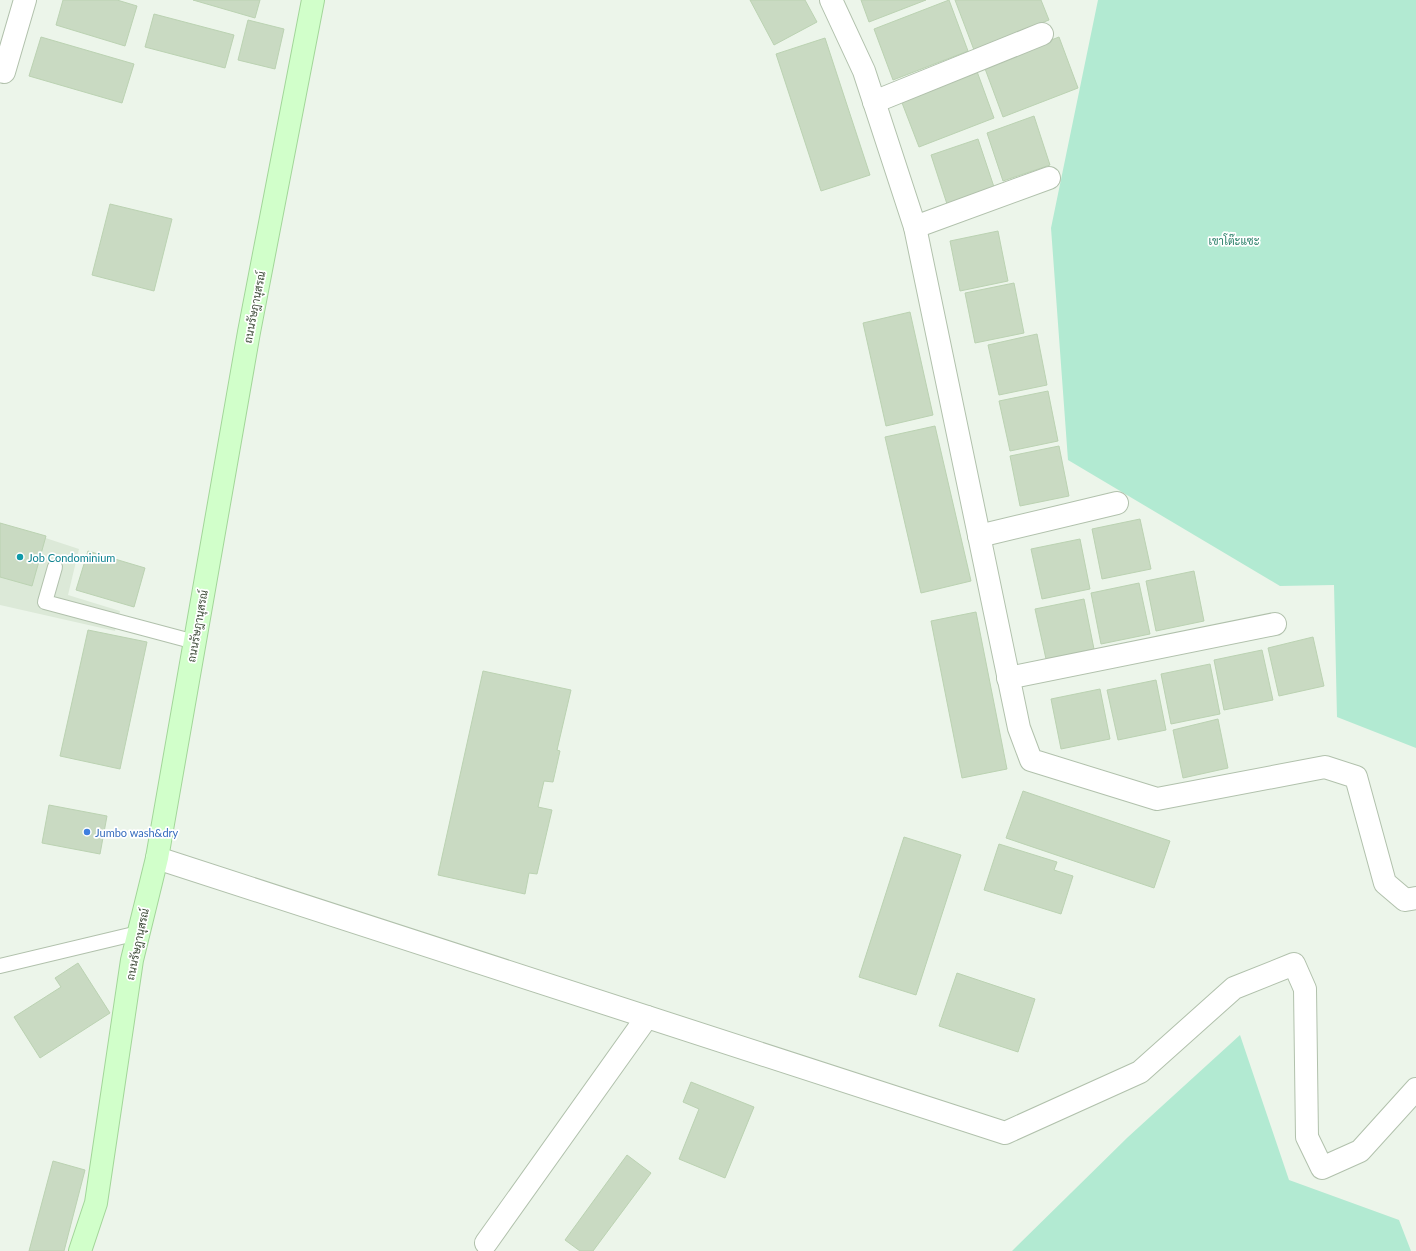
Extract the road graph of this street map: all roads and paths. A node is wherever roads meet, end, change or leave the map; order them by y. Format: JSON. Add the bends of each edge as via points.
{"nodes":[{"id":1,"x":25,"y":0,"type":"edge"},
{"id":2,"x":313,"y":0,"type":"edge"},
{"id":3,"x":831,"y":0,"type":"edge"},
{"id":4,"x":1042,"y":34,"type":"dead end"},
{"id":5,"x":4,"y":72,"type":"dead end"},
{"id":6,"x":874,"y":102,"type":"junction"},
{"id":7,"x":1049,"y":178,"type":"dead end"},
{"id":8,"x":915,"y":227,"type":"junction"},
{"id":9,"x":1116,"y":503,"type":"dead end"},
{"id":10,"x":979,"y":536,"type":"junction"},
{"id":11,"x":55,"y":567,"type":"dead end"},
{"id":12,"x":1275,"y":624,"type":"dead end"},
{"id":13,"x":195,"y":642,"type":"junction"},
{"id":14,"x":1008,"y":678,"type":"junction"},
{"id":15,"x":157,"y":858,"type":"junction"},
{"id":16,"x":1416,"y":898,"type":"edge"},
{"id":17,"x":138,"y":933,"type":"junction"},
{"id":18,"x":0,"y":966,"type":"edge"},
{"id":19,"x":647,"y":1017,"type":"junction"},
{"id":20,"x":1416,"y":1089,"type":"edge"},
{"id":21,"x":486,"y":1243,"type":"dead end"},
{"id":22,"x":80,"y":1251,"type":"edge"}],
"edges":[{"from":1,"to":5,"type":"street"},
{"from":2,"to":13,"type":"street","name":"ถนนรัษฎานุสรณ์","via":[[249,332]]},
{"from":3,"to":6,"type":"street","via":[[864,71]]},
{"from":4,"to":6,"type":"street"},
{"from":6,"to":8,"type":"street"},
{"from":7,"to":8,"type":"street"},
{"from":8,"to":10,"type":"street"},
{"from":9,"to":10,"type":"street"},
{"from":10,"to":14,"type":"street"},
{"from":11,"to":13,"type":"lane","via":[[45,602]]},
{"from":12,"to":14,"type":"street"},
{"from":13,"to":15,"type":"street","name":"ถนนรัษฎานุสรณ์"},
{"from":14,"to":16,"type":"street","via":[[1018,728],[1031,760],[1157,799],[1325,767],[1356,777],[1385,883],[1405,900]]},
{"from":15,"to":17,"type":"street","name":"ถนนรัษฎานุสรณ์"},
{"from":15,"to":19,"type":"street"},
{"from":17,"to":18,"type":"lane"},
{"from":17,"to":22,"type":"street","name":"ถนนรัษฎานุสรณ์","via":[[96,1203]]},
{"from":19,"to":20,"type":"street","via":[[1005,1133],[1140,1072],[1234,988],[1294,964],[1305,988],[1307,1137],[1322,1168],[1360,1151]]},
{"from":19,"to":21,"type":"street"}]}
